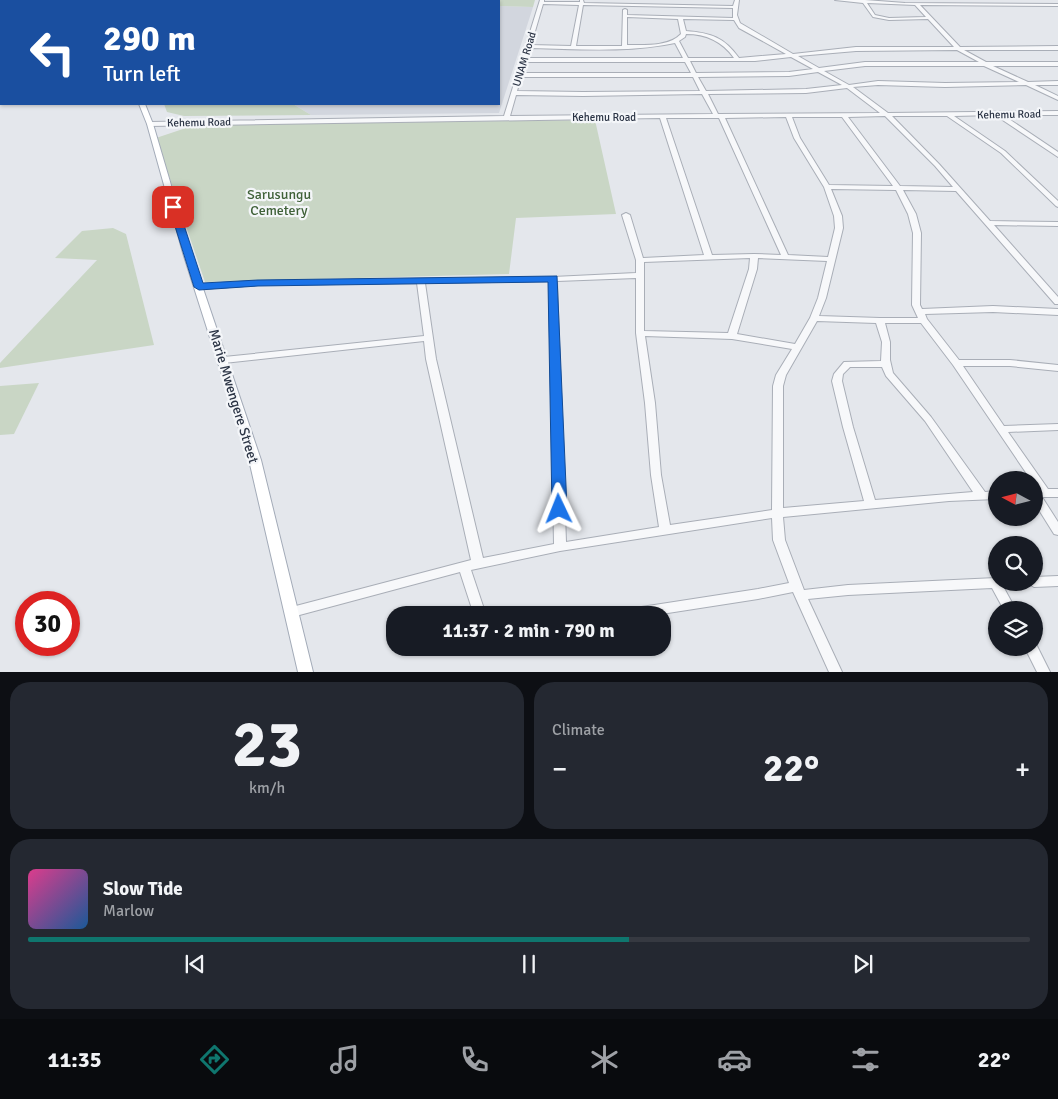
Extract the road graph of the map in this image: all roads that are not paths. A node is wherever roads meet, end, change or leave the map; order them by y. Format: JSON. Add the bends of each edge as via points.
{"nodes":[{"id":1,"x":737,"y":0,"type":"edge"},
{"id":2,"x":837,"y":0,"type":"edge"},
{"id":3,"x":864,"y":1,"type":"edge"},
{"id":4,"x":541,"y":2,"type":"edge"},
{"id":5,"x":581,"y":2,"type":"edge"},
{"id":6,"x":914,"y":2,"type":"edge"},
{"id":7,"x":625,"y":5,"type":"junction"},
{"id":8,"x":1058,"y":5,"type":"edge"},
{"id":9,"x":735,"y":7,"type":"junction"},
{"id":10,"x":625,"y":16,"type":"junction"},
{"id":11,"x":680,"y":17,"type":"junction"},
{"id":12,"x":928,"y":18,"type":"junction"},
{"id":13,"x":735,"y":19,"type":"junction"},
{"id":14,"x":684,"y":32,"type":"junction"},
{"id":15,"x":677,"y":42,"type":"junction"},
{"id":16,"x":528,"y":46,"type":"junction"},
{"id":17,"x":573,"y":47,"type":"junction"},
{"id":18,"x":624,"y":47,"type":"junction"},
{"id":19,"x":1058,"y":48,"type":"edge"},
{"id":20,"x":959,"y":50,"type":"junction"},
{"id":21,"x":792,"y":56,"type":"junction"},
{"id":22,"x":523,"y":60,"type":"junction"},
{"id":23,"x":688,"y":60,"type":"junction"},
{"id":24,"x":736,"y":60,"type":"junction"},
{"id":25,"x":985,"y":64,"type":"junction"},
{"id":26,"x":1058,"y":64,"type":"edge"},
{"id":27,"x":819,"y":71,"type":"junction"},
{"id":28,"x":519,"y":75,"type":"junction"},
{"id":29,"x":696,"y":75,"type":"junction"},
{"id":30,"x":1025,"y":83,"type":"junction"},
{"id":31,"x":1058,"y":83,"type":"edge"},
{"id":32,"x":849,"y":87,"type":"junction"},
{"id":33,"x":513,"y":93,"type":"junction"},
{"id":34,"x":705,"y":93,"type":"junction"},
{"id":35,"x":1058,"y":98,"type":"edge"},
{"id":36,"x":142,"y":105,"type":"edge"},
{"id":37,"x":1058,"y":113,"type":"edge"},
{"id":38,"x":948,"y":114,"type":"junction"},
{"id":39,"x":996,"y":114,"type":"junction"},
{"id":40,"x":887,"y":115,"type":"junction"},
{"id":41,"x":789,"y":116,"type":"junction"},
{"id":42,"x":844,"y":116,"type":"junction"},
{"id":43,"x":719,"y":117,"type":"junction"},
{"id":44,"x":506,"y":118,"type":"junction"},
{"id":45,"x":664,"y":118,"type":"junction"},
{"id":46,"x":150,"y":124,"type":"junction"},
{"id":47,"x":1058,"y":155,"type":"edge"},
{"id":48,"x":827,"y":187,"type":"junction"},
{"id":49,"x":898,"y":188,"type":"junction"},
{"id":50,"x":958,"y":189,"type":"junction"},
{"id":51,"x":1058,"y":205,"type":"edge"},
{"id":52,"x":626,"y":215,"type":"dead end"},
{"id":53,"x":989,"y":223,"type":"junction"},
{"id":54,"x":1058,"y":224,"type":"edge"},
{"id":55,"x":754,"y":256,"type":"junction"},
{"id":56,"x":785,"y":256,"type":"junction"},
{"id":57,"x":709,"y":258,"type":"junction"},
{"id":58,"x":831,"y":259,"type":"junction"},
{"id":59,"x":640,"y":260,"type":"junction"},
{"id":60,"x":640,"y":275,"type":"junction"},
{"id":61,"x":553,"y":278,"type":"junction"},
{"id":62,"x":420,"y":281,"type":"junction"},
{"id":63,"x":199,"y":287,"type":"junction"},
{"id":64,"x":1058,"y":302,"type":"edge"},
{"id":65,"x":1058,"y":312,"type":"edge"},
{"id":66,"x":921,"y":316,"type":"junction"},
{"id":67,"x":814,"y":318,"type":"junction"},
{"id":68,"x":880,"y":321,"type":"junction"},
{"id":69,"x":640,"y":333,"type":"junction"},
{"id":70,"x":732,"y":336,"type":"junction"},
{"id":71,"x":428,"y":338,"type":"junction"},
{"id":72,"x":797,"y":347,"type":"junction"},
{"id":73,"x":224,"y":360,"type":"junction"},
{"id":74,"x":885,"y":364,"type":"junction"},
{"id":75,"x":956,"y":364,"type":"junction"},
{"id":76,"x":1058,"y":368,"type":"edge"},
{"id":77,"x":1058,"y":427,"type":"edge"},
{"id":78,"x":1002,"y":429,"type":"junction"},
{"id":79,"x":1026,"y":471,"type":"edge"},
{"id":80,"x":1043,"y":493,"type":"edge"},
{"id":81,"x":1058,"y":493,"type":"edge"},
{"id":82,"x":982,"y":496,"type":"junction"},
{"id":83,"x":988,"y":496,"type":"edge"},
{"id":84,"x":1043,"y":502,"type":"edge"},
{"id":85,"x":871,"y":505,"type":"junction"},
{"id":86,"x":777,"y":513,"type":"junction"},
{"id":87,"x":665,"y":529,"type":"junction"},
{"id":88,"x":1058,"y":531,"type":"edge"},
{"id":89,"x":560,"y":547,"type":"junction"},
{"id":90,"x":478,"y":563,"type":"junction"},
{"id":91,"x":464,"y":567,"type":"junction"},
{"id":92,"x":1058,"y":581,"type":"edge"},
{"id":93,"x":1043,"y":582,"type":"edge"},
{"id":94,"x":988,"y":584,"type":"edge"},
{"id":95,"x":798,"y":591,"type":"junction"},
{"id":96,"x":477,"y":606,"type":"edge"},
{"id":97,"x":671,"y":607,"type":"edge"},
{"id":98,"x":292,"y":612,"type":"junction"},
{"id":99,"x":1035,"y":656,"type":"edge"},
{"id":100,"x":306,"y":672,"type":"edge"},
{"id":101,"x":836,"y":672,"type":"edge"},
{"id":102,"x":1044,"y":672,"type":"edge"}],
"edges":[{"from":1,"to":9,"type":"street"},
{"from":2,"to":3,"type":"street"},
{"from":3,"to":6,"type":"street"},
{"from":3,"to":12,"type":"street","via":[[873,16]]},
{"from":4,"to":5,"type":"street"},
{"from":4,"to":16,"type":"street","name":"UNAM Road"},
{"from":5,"to":7,"type":"street"},
{"from":5,"to":17,"type":"street"},
{"from":6,"to":8,"type":"street"},
{"from":6,"to":12,"type":"street"},
{"from":7,"to":9,"type":"street"},
{"from":7,"to":10,"type":"street"},
{"from":9,"to":13,"type":"street"},
{"from":10,"to":11,"type":"street"},
{"from":10,"to":18,"type":"street"},
{"from":11,"to":13,"type":"street"},
{"from":11,"to":14,"type":"street"},
{"from":12,"to":20,"type":"street"},
{"from":13,"to":21,"type":"street","via":[[741,27]]},
{"from":14,"to":15,"type":"street"},
{"from":14,"to":24,"type":"street","via":[[718,39],[728,46]]},
{"from":15,"to":18,"type":"street"},
{"from":15,"to":23,"type":"street"},
{"from":16,"to":17,"type":"street"},
{"from":16,"to":22,"type":"street","name":"UNAM Road"},
{"from":17,"to":18,"type":"street"},
{"from":19,"to":20,"type":"street"},
{"from":20,"to":21,"type":"street","via":[[856,49]]},
{"from":20,"to":25,"type":"street"},
{"from":21,"to":24,"type":"street"},
{"from":21,"to":27,"type":"street"},
{"from":22,"to":23,"type":"street"},
{"from":22,"to":28,"type":"street","name":"UNAM Road"},
{"from":23,"to":24,"type":"street"},
{"from":23,"to":29,"type":"street"},
{"from":25,"to":26,"type":"street"},
{"from":25,"to":27,"type":"street","via":[[865,64]]},
{"from":25,"to":30,"type":"street"},
{"from":27,"to":29,"type":"street"},
{"from":27,"to":32,"type":"street"},
{"from":28,"to":29,"type":"street"},
{"from":28,"to":33,"type":"street","name":"UNAM Road"},
{"from":29,"to":34,"type":"street"},
{"from":30,"to":31,"type":"street"},
{"from":30,"to":32,"type":"street","via":[[878,83]]},
{"from":30,"to":35,"type":"street"},
{"from":32,"to":34,"type":"street","via":[[806,92]]},
{"from":32,"to":40,"type":"street"},
{"from":33,"to":34,"type":"street"},
{"from":33,"to":44,"type":"street","name":"UNAM Road"},
{"from":34,"to":43,"type":"street"},
{"from":36,"to":46,"type":"main road","name":"Marie Mwengere Street"},
{"from":37,"to":39,"type":"street","name":"Kehemu Road"},
{"from":38,"to":39,"type":"street","name":"Kehemu Road"},
{"from":38,"to":40,"type":"street","name":"Kehemu Road"},
{"from":38,"to":51,"type":"street","via":[[1003,152]]},
{"from":39,"to":47,"type":"street"},
{"from":40,"to":42,"type":"street","name":"Kehemu Road"},
{"from":40,"to":50,"type":"street"},
{"from":41,"to":42,"type":"street","name":"Kehemu Road"},
{"from":41,"to":43,"type":"street","name":"Kehemu Road"},
{"from":41,"to":48,"type":"street"},
{"from":42,"to":49,"type":"street"},
{"from":43,"to":45,"type":"street","name":"Kehemu Road"},
{"from":43,"to":56,"type":"street"},
{"from":44,"to":45,"type":"street","name":"Kehemu Road"},
{"from":44,"to":46,"type":"street","name":"Kehemu Road"},
{"from":45,"to":57,"type":"street"},
{"from":46,"to":63,"type":"main road","name":"Marie Mwengere Street"},
{"from":48,"to":49,"type":"street"},
{"from":48,"to":58,"type":"street","via":[[839,223]]},
{"from":49,"to":50,"type":"street"},
{"from":49,"to":66,"type":"street","via":[[917,233],[916,296]]},
{"from":50,"to":53,"type":"street"},
{"from":52,"to":59,"type":"street"},
{"from":53,"to":54,"type":"street"},
{"from":53,"to":64,"type":"street"},
{"from":55,"to":56,"type":"street"},
{"from":55,"to":57,"type":"street"},
{"from":55,"to":70,"type":"street"},
{"from":56,"to":58,"type":"street"},
{"from":57,"to":59,"type":"street"},
{"from":58,"to":67,"type":"street"},
{"from":59,"to":60,"type":"street"},
{"from":60,"to":61,"type":"street"},
{"from":60,"to":69,"type":"street"},
{"from":61,"to":62,"type":"street"},
{"from":61,"to":89,"type":"street"},
{"from":62,"to":63,"type":"street"},
{"from":62,"to":71,"type":"street"},
{"from":63,"to":73,"type":"main road","name":"Marie Mwengere Street"},
{"from":65,"to":66,"type":"street","via":[[993,309]]},
{"from":66,"to":68,"type":"street"},
{"from":66,"to":75,"type":"street"},
{"from":67,"to":68,"type":"street"},
{"from":67,"to":72,"type":"street"},
{"from":68,"to":74,"type":"street","via":[[886,342]]},
{"from":69,"to":70,"type":"street"},
{"from":69,"to":87,"type":"street"},
{"from":70,"to":72,"type":"street"},
{"from":71,"to":73,"type":"street"},
{"from":71,"to":90,"type":"street"},
{"from":72,"to":86,"type":"street","via":[[781,374],[776,396]]},
{"from":73,"to":98,"type":"main road","name":"Marie Mwengere Street","via":[[255,460]]},
{"from":74,"to":82,"type":"street","via":[[888,374],[928,419]]},
{"from":74,"to":85,"type":"street","via":[[847,364],[837,381]]},
{"from":75,"to":76,"type":"street","via":[[1010,363]]},
{"from":75,"to":78,"type":"street"},
{"from":77,"to":78,"type":"street"},
{"from":78,"to":79,"type":"street"},
{"from":80,"to":81,"type":"street"},
{"from":82,"to":83,"type":"street"},
{"from":82,"to":85,"type":"street"},
{"from":84,"to":88,"type":"street"},
{"from":85,"to":86,"type":"street"},
{"from":86,"to":87,"type":"street"},
{"from":86,"to":95,"type":"street","via":[[779,540]]},
{"from":87,"to":89,"type":"street"},
{"from":89,"to":90,"type":"street"},
{"from":90,"to":91,"type":"street"},
{"from":91,"to":96,"type":"street"},
{"from":91,"to":98,"type":"street"},
{"from":92,"to":93,"type":"street"},
{"from":94,"to":95,"type":"street"},
{"from":95,"to":97,"type":"street"},
{"from":95,"to":101,"type":"street"},
{"from":98,"to":100,"type":"main road","name":"Marie Mwengere Street"},
{"from":99,"to":102,"type":"street"}]}
